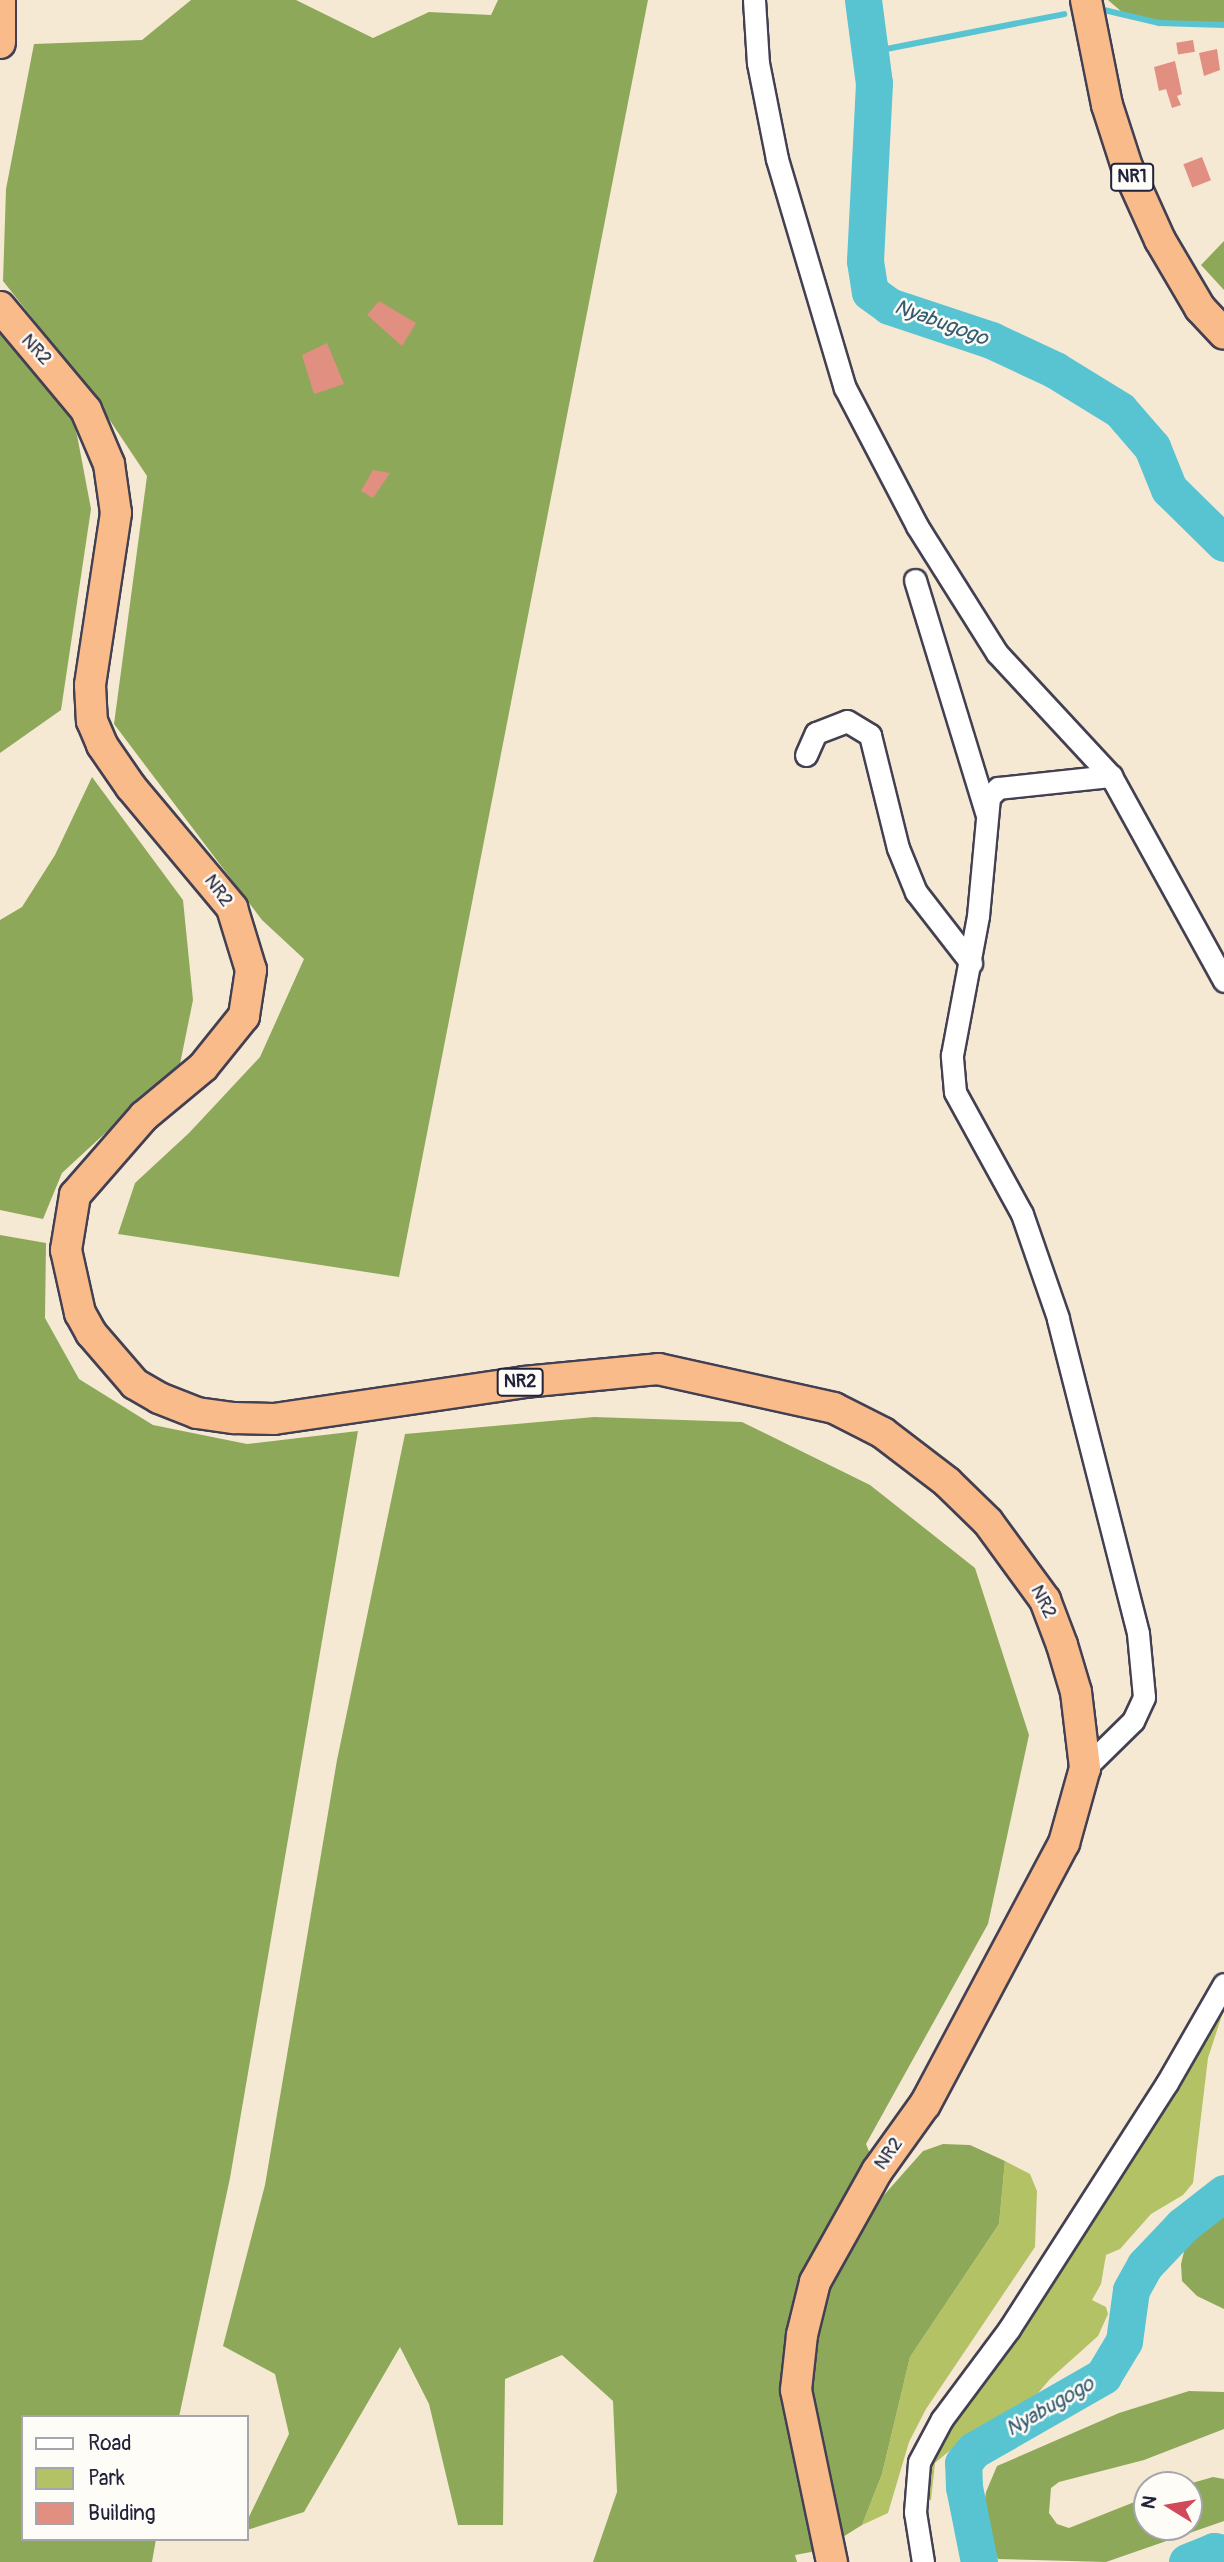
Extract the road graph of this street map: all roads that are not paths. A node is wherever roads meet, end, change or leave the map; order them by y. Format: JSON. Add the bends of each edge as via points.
{"nodes":[{"id":1,"x":0,"y":0,"type":"edge"},
{"id":2,"x":754,"y":0,"type":"edge"},
{"id":3,"x":1086,"y":0,"type":"edge"},
{"id":4,"x":0,"y":43,"type":"edge"},
{"id":5,"x":0,"y":307,"type":"edge"},
{"id":6,"x":1224,"y":334,"type":"edge"},
{"id":7,"x":915,"y":580,"type":"dead end"},
{"id":8,"x":806,"y":755,"type":"dead end"},
{"id":9,"x":1111,"y":776,"type":"junction"},
{"id":10,"x":986,"y":812,"type":"junction"},
{"id":11,"x":971,"y":964,"type":"junction"},
{"id":12,"x":1224,"y":981,"type":"edge"},
{"id":13,"x":1085,"y":1768,"type":"junction"},
{"id":14,"x":1224,"y":1984,"type":"edge"},
{"id":15,"x":832,"y":2562,"type":"edge"},
{"id":16,"x":923,"y":2562,"type":"edge"}],
"edges":[{"from":1,"to":4,"type":"highway"},
{"from":2,"to":9,"type":"street","via":[[758,63],[777,159],[845,388],[917,526],[997,653]]},
{"from":3,"to":6,"type":"highway","number":"NR1","via":[[1107,105],[1127,167],[1160,240],[1200,308]]},
{"from":5,"to":13,"type":"highway","name":"NR2","number":"NR2","via":[[86,410],[109,464],[116,513],[90,685],[92,721],[102,745],[131,787],[232,908],[251,970],[244,1016],[202,1067],[103,1158],[75,1195],[66,1250],[80,1313],[91,1333],[135,1384],[197,1413],[234,1418],[274,1419],[537,1380],[658,1369],[834,1408],[883,1433],[947,1482],[1018,1558],[1045,1600],[1062,1645],[1076,1692]]},
{"from":7,"to":10,"type":"street"},
{"from":8,"to":11,"type":"street","via":[[816,733],[847,721],[870,735],[898,848],[916,892]]},
{"from":9,"to":10,"type":"street","via":[[998,788],[989,797]]},
{"from":9,"to":12,"type":"street"},
{"from":10,"to":11,"type":"street","via":[[986,849]]},
{"from":11,"to":13,"type":"street","via":[[952,1055],[955,1091],[1023,1214],[1058,1318],[1139,1633],[1143,1698],[1133,1721]]},
{"from":13,"to":15,"type":"highway","name":"NR2","number":"NR2","via":[[1050,1877],[1025,1914],[925,2104],[877,2171],[815,2282],[802,2335],[796,2390]]},
{"from":14,"to":16,"type":"street","via":[[1167,2083],[1009,2329],[949,2409],[919,2462],[915,2512]]}]}
